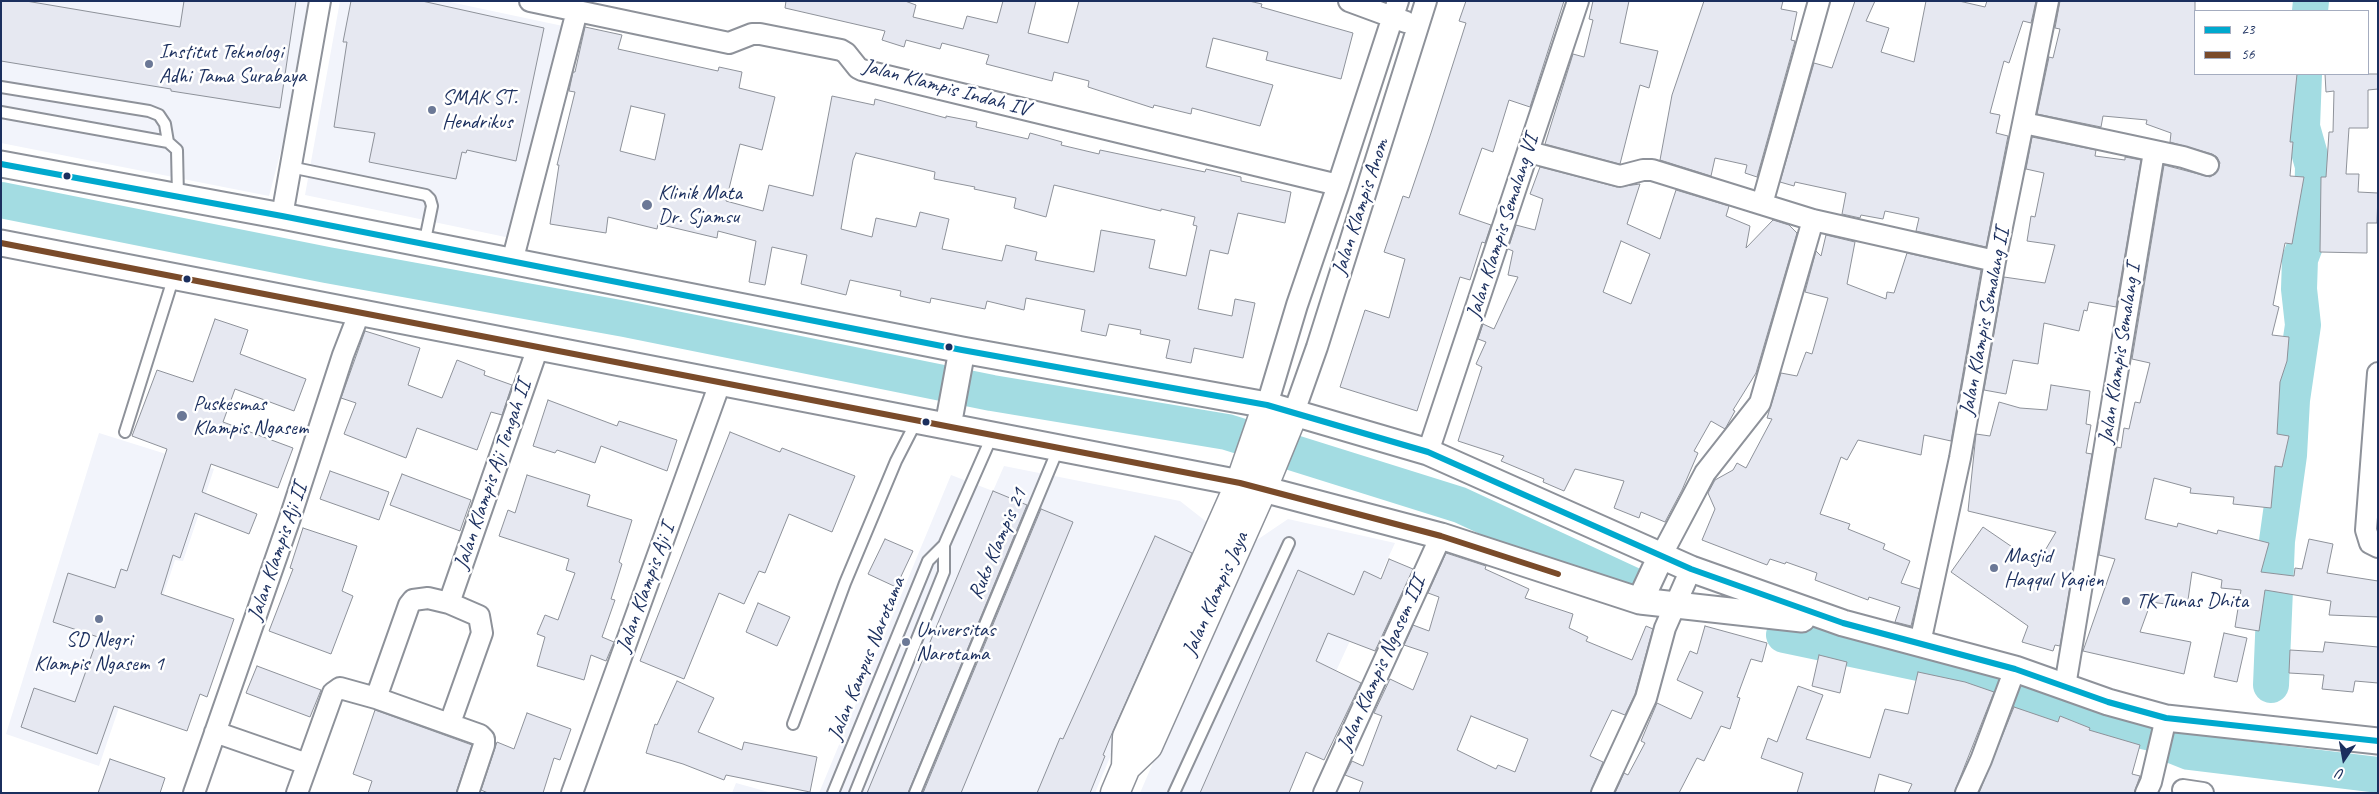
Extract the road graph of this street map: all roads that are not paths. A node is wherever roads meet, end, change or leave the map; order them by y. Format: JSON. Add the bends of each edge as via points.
{"nodes":[{"id":1,"x":320,"y":1,"type":"edge"},
{"id":2,"x":530,"y":1,"type":"edge"},
{"id":3,"x":1426,"y":1,"type":"edge"},
{"id":4,"x":1578,"y":1,"type":"edge"},
{"id":5,"x":1819,"y":1,"type":"edge"},
{"id":6,"x":2048,"y":1,"type":"edge"},
{"id":7,"x":1352,"y":2,"type":"edge"},
{"id":8,"x":577,"y":11,"type":"junction"},
{"id":9,"x":1395,"y":11,"type":"edge"},
{"id":10,"x":1418,"y":26,"type":"junction"},
{"id":11,"x":1,"y":87,"type":"edge"},
{"id":12,"x":1,"y":112,"type":"edge"},
{"id":13,"x":2024,"y":123,"type":"junction"},
{"id":14,"x":168,"y":142,"type":"junction"},
{"id":15,"x":1529,"y":152,"type":"junction"},
{"id":16,"x":2154,"y":152,"type":"junction"},
{"id":17,"x":1,"y":164,"type":"edge"},
{"id":18,"x":2208,"y":165,"type":"dead end"},
{"id":19,"x":290,"y":167,"type":"junction"},
{"id":20,"x":1338,"y":185,"type":"junction"},
{"id":21,"x":178,"y":197,"type":"junction"},
{"id":22,"x":1762,"y":204,"type":"junction"},
{"id":23,"x":282,"y":216,"type":"junction"},
{"id":24,"x":1813,"y":220,"type":"junction"},
{"id":25,"x":1,"y":243,"type":"edge"},
{"id":26,"x":424,"y":245,"type":"junction"},
{"id":27,"x":1995,"y":261,"type":"junction"},
{"id":28,"x":512,"y":262,"type":"junction"},
{"id":29,"x":174,"y":275,"type":"junction"},
{"id":30,"x":360,"y":311,"type":"junction"},
{"id":31,"x":1286,"y":339,"type":"junction"},
{"id":32,"x":538,"y":347,"type":"junction"},
{"id":33,"x":1317,"y":347,"type":"junction"},
{"id":34,"x":962,"y":350,"type":"junction"},
{"id":35,"x":2378,"y":374,"type":"edge"},
{"id":36,"x":720,"y":383,"type":"junction"},
{"id":37,"x":1277,"y":417,"type":"junction"},
{"id":38,"x":917,"y":420,"type":"junction"},
{"id":39,"x":948,"y":422,"type":"junction"},
{"id":40,"x":125,"y":432,"type":"dead end"},
{"id":41,"x":992,"y":436,"type":"junction"},
{"id":42,"x":1058,"y":449,"type":"junction"},
{"id":43,"x":1428,"y":452,"type":"junction"},
{"id":44,"x":1254,"y":479,"type":"junction"},
{"id":45,"x":1441,"y":536,"type":"junction"},
{"id":46,"x":1289,"y":543,"type":"dead end"},
{"id":47,"x":944,"y":545,"type":"junction"},
{"id":48,"x":2378,"y":547,"type":"edge"},
{"id":49,"x":1661,"y":556,"type":"junction"},
{"id":50,"x":1691,"y":569,"type":"junction"},
{"id":51,"x":1640,"y":601,"type":"junction"},
{"id":52,"x":449,"y":603,"type":"junction"},
{"id":53,"x":1674,"y":606,"type":"junction"},
{"id":54,"x":1843,"y":623,"type":"junction"},
{"id":55,"x":1920,"y":643,"type":"junction"},
{"id":56,"x":2011,"y":682,"type":"junction"},
{"id":57,"x":2065,"y":686,"type":"junction"},
{"id":58,"x":376,"y":698,"type":"junction"},
{"id":59,"x":450,"y":723,"type":"junction"},
{"id":60,"x":793,"y":724,"type":"dead end"},
{"id":61,"x":2165,"y":727,"type":"junction"},
{"id":62,"x":215,"y":732,"type":"junction"},
{"id":63,"x":2378,"y":741,"type":"edge"},
{"id":64,"x":306,"y":764,"type":"junction"},
{"id":65,"x":2149,"y":787,"type":"edge"},
{"id":66,"x":194,"y":793,"type":"edge"},
{"id":67,"x":297,"y":793,"type":"edge"},
{"id":68,"x":468,"y":793,"type":"edge"},
{"id":69,"x":572,"y":793,"type":"edge"},
{"id":70,"x":833,"y":793,"type":"edge"},
{"id":71,"x":855,"y":793,"type":"edge"},
{"id":72,"x":915,"y":793,"type":"edge"},
{"id":73,"x":1115,"y":793,"type":"edge"},
{"id":74,"x":1174,"y":793,"type":"edge"},
{"id":75,"x":1324,"y":793,"type":"edge"},
{"id":76,"x":1602,"y":793,"type":"edge"},
{"id":77,"x":1966,"y":793,"type":"edge"}],
"edges":[{"from":1,"to":19,"type":"street"},
{"from":2,"to":8,"type":"street","name":"Jalan Klampis Indah IV"},
{"from":3,"to":10,"type":"street","name":"Jalan Klampis Anom"},
{"from":4,"to":15,"type":"street","name":"Jalan Klampis Semalang VI"},
{"from":5,"to":22,"type":"street"},
{"from":6,"to":13,"type":"street","name":"Jalan Klampis Semalang II"},
{"from":7,"to":9,"type":"street"},
{"from":8,"to":20,"type":"street","name":"Jalan Klampis Indah IV","via":[[729,43],[760,34],[841,50],[862,70]]},
{"from":8,"to":28,"type":"street"},
{"from":9,"to":10,"type":"street"},
{"from":9,"to":20,"type":"street","name":"Jalan Klampis Anom"},
{"from":10,"to":33,"type":"street","name":"Jalan Klampis Anom"},
{"from":11,"to":14,"type":"lane","via":[[149,111],[159,115],[165,124]]},
{"from":12,"to":14,"type":"lane"},
{"from":13,"to":16,"type":"street"},
{"from":13,"to":27,"type":"street","name":"Jalan Klampis Semalang II"},
{"from":14,"to":21,"type":"lane","via":[[177,150]]},
{"from":15,"to":22,"type":"street","via":[[1620,176],[1652,170]]},
{"from":15,"to":43,"type":"street","name":"Jalan Klampis Semalang VI"},
{"from":16,"to":18,"type":"street"},
{"from":16,"to":57,"type":"street","name":"Jalan Klampis Semalang I"},
{"from":17,"to":21,"type":"street"},
{"from":19,"to":23,"type":"street"},
{"from":19,"to":26,"type":"lane","via":[[426,195],[432,206]]},
{"from":20,"to":31,"type":"street","name":"Jalan Klampis Anom"},
{"from":21,"to":23,"type":"street"},
{"from":22,"to":24,"type":"street"},
{"from":23,"to":26,"type":"street"},
{"from":24,"to":27,"type":"street"},
{"from":24,"to":49,"type":"street","via":[[1760,403],[1705,473]]},
{"from":25,"to":29,"type":"street"},
{"from":26,"to":28,"type":"street"},
{"from":27,"to":55,"type":"street","name":"Jalan Klampis Semalang II","via":[[1960,458]]},
{"from":28,"to":34,"type":"street"},
{"from":29,"to":30,"type":"street"},
{"from":29,"to":40,"type":"lane"},
{"from":30,"to":32,"type":"street"},
{"from":30,"to":62,"type":"street","name":"Jalan Klampis Aji II"},
{"from":31,"to":33,"type":"street"},
{"from":31,"to":37,"type":"street","name":"Jalan Klampis Anom"},
{"from":32,"to":36,"type":"street"},
{"from":32,"to":52,"type":"street","name":"Jalan Klampis Aji Tengah II"},
{"from":33,"to":37,"type":"street","name":"Jalan Klampis Anom"},
{"from":34,"to":37,"type":"street"},
{"from":34,"to":39,"type":"street"},
{"from":35,"to":48,"type":"street","via":[[2366,530],[2370,543]]},
{"from":36,"to":38,"type":"street"},
{"from":36,"to":69,"type":"street","name":"Jalan Klampis Aji I"},
{"from":37,"to":43,"type":"street"},
{"from":37,"to":44,"type":"main road","name":"Jalan Klampis Jaya"},
{"from":38,"to":39,"type":"street"},
{"from":38,"to":60,"type":"lane","via":[[896,461],[845,583]]},
{"from":39,"to":41,"type":"street"},
{"from":41,"to":42,"type":"street"},
{"from":41,"to":47,"type":"lane","name":"Jalan Kampus Narotama"},
{"from":42,"to":44,"type":"street"},
{"from":42,"to":72,"type":"lane","name":"Ruko Klampis 21"},
{"from":43,"to":49,"type":"street"},
{"from":44,"to":45,"type":"street"},
{"from":44,"to":73,"type":"main road","name":"Jalan Klampis Jaya","via":[[1148,746],[1126,767]]},
{"from":45,"to":51,"type":"street"},
{"from":45,"to":75,"type":"street","name":"Jalan Klampis Ngasem III"},
{"from":46,"to":74,"type":"lane"},
{"from":47,"to":70,"type":"lane","name":"Jalan Kampus Narotama","via":[[928,561]]},
{"from":47,"to":71,"type":"lane","name":"Jalan Kampus Narotama","via":[[944,572]]},
{"from":49,"to":50,"type":"street"},
{"from":49,"to":51,"type":"street"},
{"from":50,"to":53,"type":"street"},
{"from":50,"to":54,"type":"street"},
{"from":51,"to":53,"type":"street"},
{"from":52,"to":58,"type":"street","via":[[428,598],[413,600],[409,605]]},
{"from":52,"to":59,"type":"street","via":[[479,616],[482,633]]},
{"from":53,"to":54,"type":"street"},
{"from":53,"to":76,"type":"street","via":[[1646,698]]},
{"from":54,"to":55,"type":"street"},
{"from":55,"to":56,"type":"street"},
{"from":56,"to":57,"type":"street"},
{"from":56,"to":77,"type":"street"},
{"from":57,"to":61,"type":"street"},
{"from":58,"to":59,"type":"street"},
{"from":58,"to":64,"type":"street","via":[[340,688],[336,690]]},
{"from":59,"to":68,"type":"street","via":[[484,739]]},
{"from":61,"to":63,"type":"street","via":[[2254,728]]},
{"from":61,"to":65,"type":"street"},
{"from":62,"to":64,"type":"street"},
{"from":62,"to":66,"type":"street","name":"Jalan Klampis Aji II"},
{"from":64,"to":67,"type":"street"}]}
